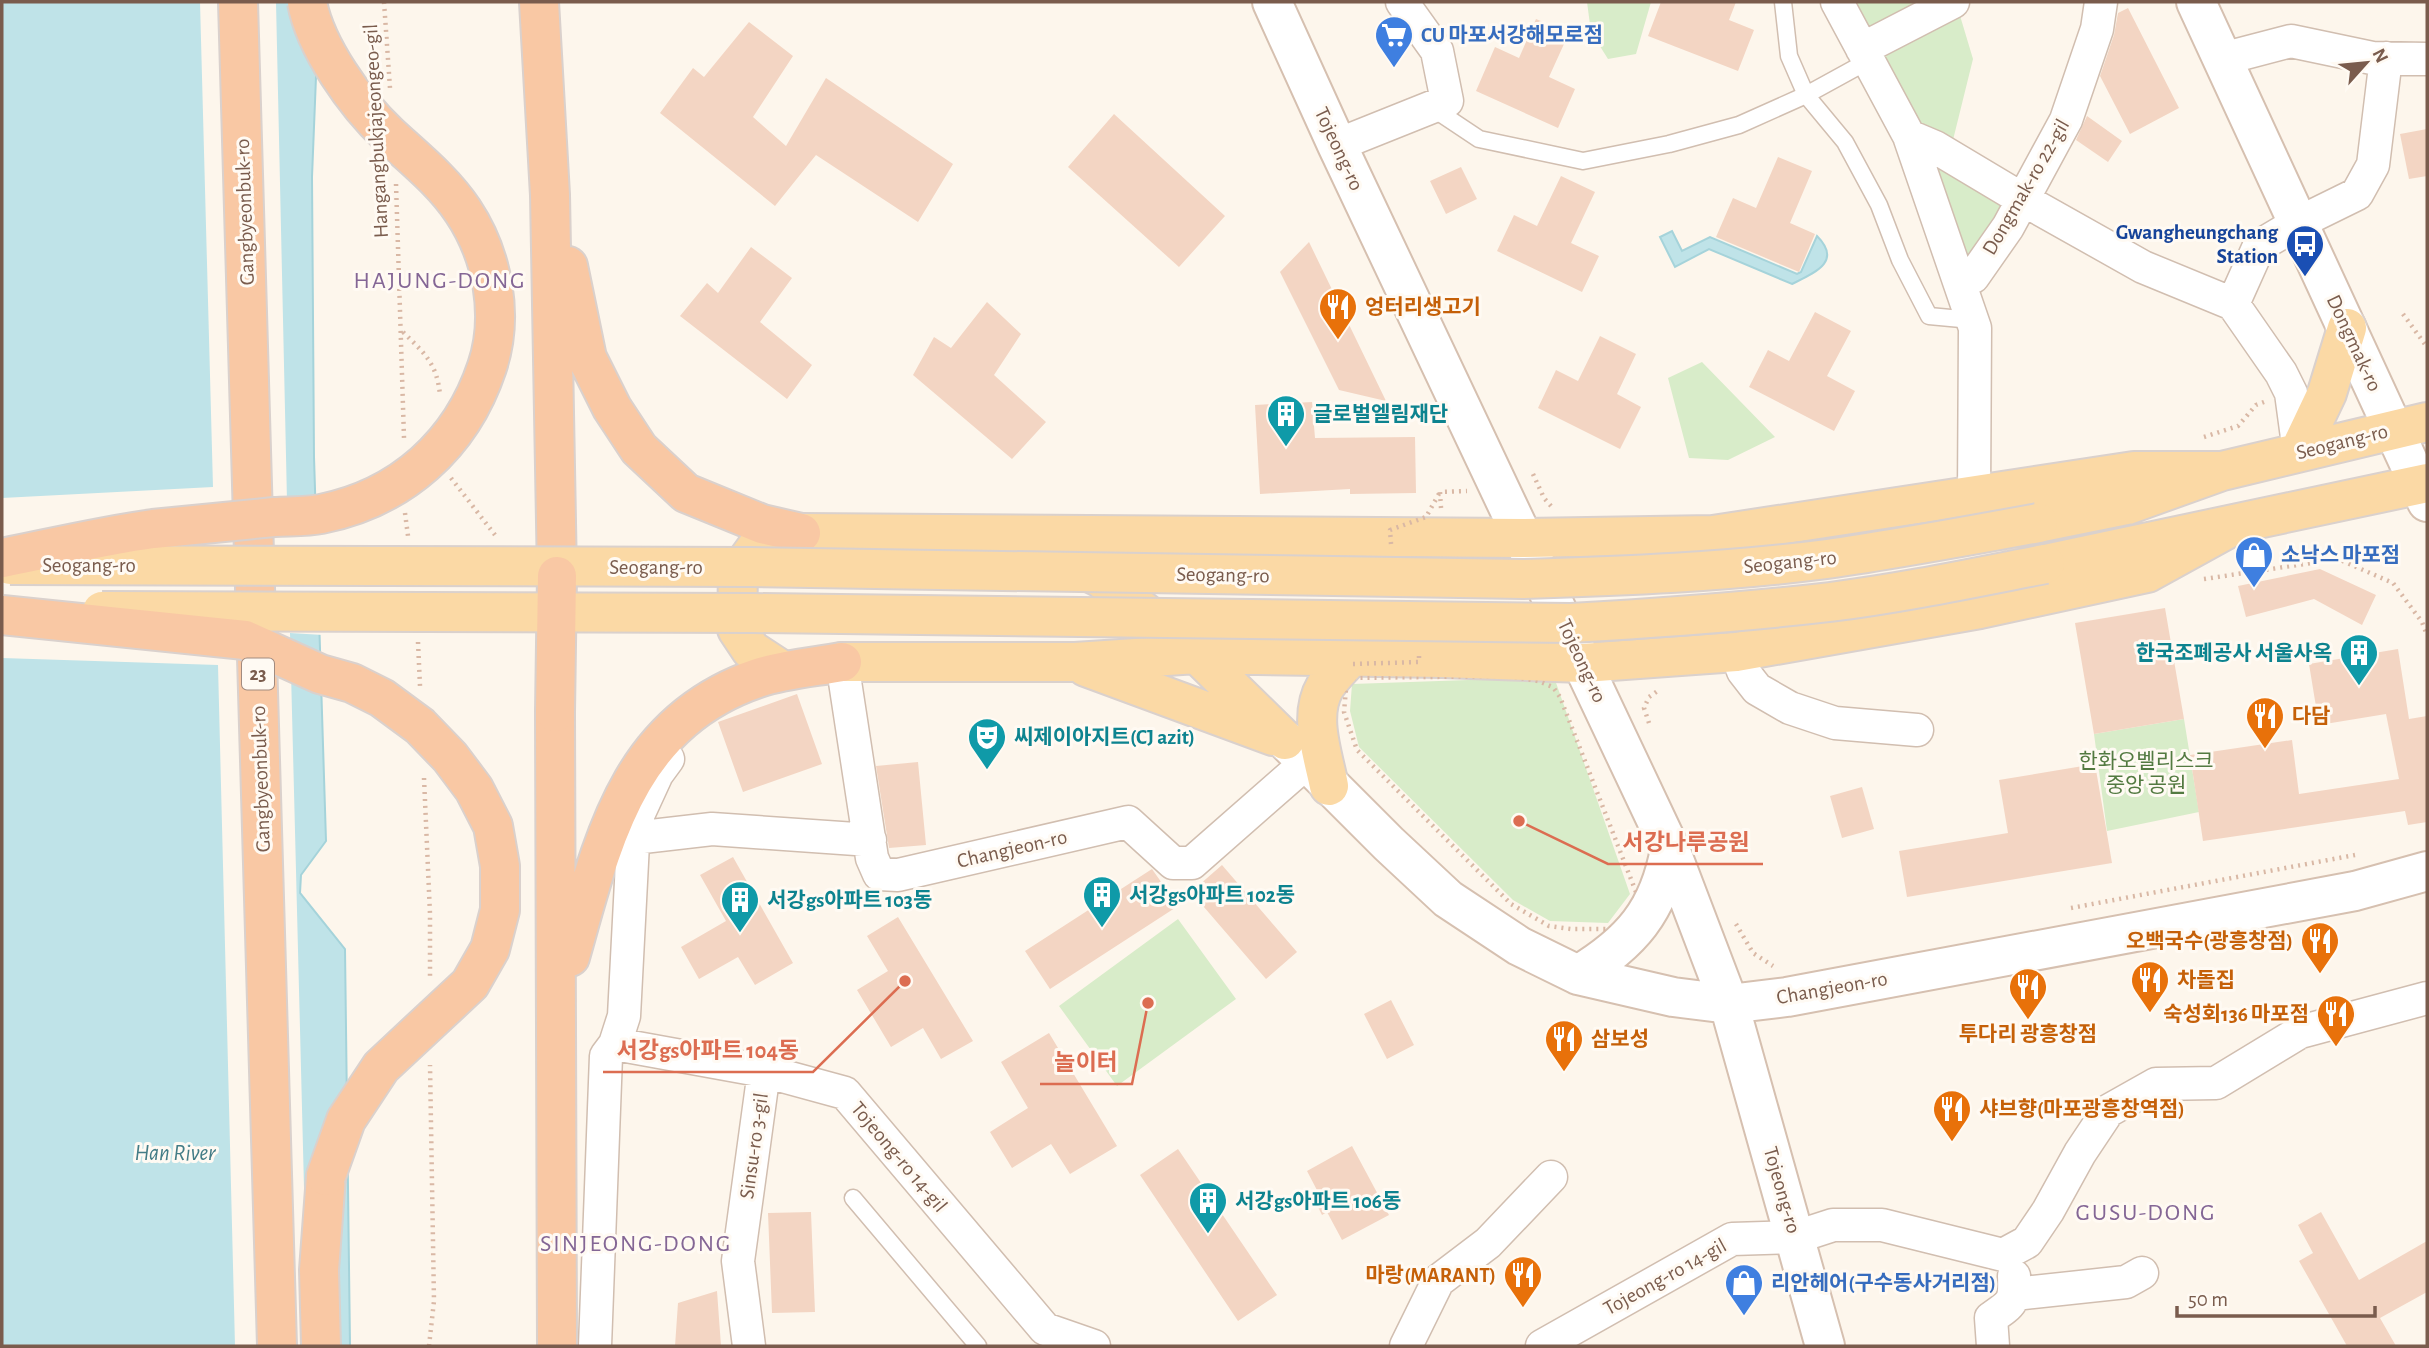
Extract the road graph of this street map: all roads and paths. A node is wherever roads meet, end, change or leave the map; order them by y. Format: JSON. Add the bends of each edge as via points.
{"nodes":[{"id":1,"x":239,"y":2,"type":"edge"},
{"id":2,"x":307,"y":2,"type":"edge"},
{"id":3,"x":384,"y":2,"type":"edge"},
{"id":4,"x":539,"y":2,"type":"edge"},
{"id":5,"x":1272,"y":2,"type":"edge"},
{"id":6,"x":1402,"y":2,"type":"edge"},
{"id":7,"x":1783,"y":2,"type":"edge"},
{"id":8,"x":1837,"y":2,"type":"edge"},
{"id":9,"x":1953,"y":2,"type":"edge"},
{"id":10,"x":2101,"y":2,"type":"edge"},
{"id":11,"x":2196,"y":2,"type":"edge"},
{"id":12,"x":1865,"y":55,"type":"junction"},
{"id":13,"x":2386,"y":58,"type":"junction"},
{"id":14,"x":2222,"y":59,"type":"junction"},
{"id":15,"x":2427,"y":59,"type":"edge"},
{"id":16,"x":391,"y":92,"type":"dead end"},
{"id":17,"x":1806,"y":95,"type":"junction"},
{"id":18,"x":1431,"y":107,"type":"junction"},
{"id":19,"x":1909,"y":136,"type":"junction"},
{"id":20,"x":1337,"y":145,"type":"junction"},
{"id":21,"x":396,"y":173,"type":"dead end"},
{"id":22,"x":550,"y":195,"type":"junction"},
{"id":23,"x":2022,"y":199,"type":"junction"},
{"id":24,"x":2298,"y":223,"type":"junction"},
{"id":25,"x":1960,"y":284,"type":"junction"},
{"id":26,"x":2233,"y":304,"type":"junction"},
{"id":27,"x":2403,"y":314,"type":"dead end"},
{"id":28,"x":1972,"y":320,"type":"junction"},
{"id":29,"x":2347,"y":328,"type":"junction"},
{"id":30,"x":2427,"y":347,"type":"edge"},
{"id":31,"x":2411,"y":425,"type":"edge"},
{"id":32,"x":404,"y":441,"type":"dead end"},
{"id":33,"x":2299,"y":452,"type":"junction"},
{"id":34,"x":2222,"y":471,"type":"junction"},
{"id":35,"x":2424,"y":490,"type":"edge"},
{"id":36,"x":1440,"y":492,"type":"dead end"},
{"id":37,"x":1974,"y":496,"type":"junction"},
{"id":38,"x":2236,"y":524,"type":"junction"},
{"id":39,"x":802,"y":533,"type":"junction"},
{"id":40,"x":1014,"y":534,"type":"junction"},
{"id":41,"x":1523,"y":538,"type":"junction"},
{"id":42,"x":1391,"y":544,"type":"dead end"},
{"id":43,"x":2,"y":558,"type":"edge"},
{"id":44,"x":2,"y":565,"type":"edge"},
{"id":45,"x":2192,"y":581,"type":"dead end"},
{"id":46,"x":2,"y":613,"type":"edge"},
{"id":47,"x":2427,"y":635,"type":"edge"},
{"id":48,"x":1419,"y":650,"type":"dead end"},
{"id":49,"x":1736,"y":652,"type":"junction"},
{"id":50,"x":1197,"y":654,"type":"junction"},
{"id":51,"x":1352,"y":660,"type":"junction"},
{"id":52,"x":842,"y":662,"type":"junction"},
{"id":53,"x":1075,"y":662,"type":"junction"},
{"id":54,"x":1583,"y":663,"type":"junction"},
{"id":55,"x":783,"y":671,"type":"junction"},
{"id":56,"x":1441,"y":677,"type":"joint"},
{"id":57,"x":1668,"y":682,"type":"dead end"},
{"id":58,"x":722,"y":694,"type":"junction"},
{"id":59,"x":1917,"y":730,"type":"dead end"},
{"id":60,"x":1651,"y":732,"type":"dead end"},
{"id":61,"x":1307,"y":763,"type":"junction"},
{"id":62,"x":634,"y":838,"type":"junction"},
{"id":63,"x":870,"y":840,"type":"junction"},
{"id":64,"x":1671,"y":849,"type":"junction"},
{"id":65,"x":2427,"y":871,"type":"edge"},
{"id":66,"x":1732,"y":916,"type":"dead end"},
{"id":67,"x":1738,"y":928,"type":"dead end"},
{"id":68,"x":1578,"y":975,"type":"junction"},
{"id":69,"x":2427,"y":998,"type":"edge"},
{"id":70,"x":557,"y":999,"type":"junction"},
{"id":71,"x":1729,"y":1004,"type":"junction"},
{"id":72,"x":615,"y":1044,"type":"junction"},
{"id":73,"x":764,"y":1071,"type":"junction"},
{"id":74,"x":1551,"y":1177,"type":"dead end"},
{"id":75,"x":853,"y":1198,"type":"dead end"},
{"id":76,"x":1796,"y":1237,"type":"junction"},
{"id":77,"x":2012,"y":1250,"type":"junction"},
{"id":78,"x":2142,"y":1273,"type":"dead end"},
{"id":79,"x":2015,"y":1294,"type":"junction"},
{"id":80,"x":277,"y":1346,"type":"edge"},
{"id":81,"x":321,"y":1346,"type":"edge"},
{"id":82,"x":557,"y":1346,"type":"edge"},
{"id":83,"x":595,"y":1346,"type":"edge"},
{"id":84,"x":749,"y":1346,"type":"edge"},
{"id":85,"x":978,"y":1346,"type":"edge"},
{"id":86,"x":1094,"y":1346,"type":"edge"},
{"id":87,"x":1406,"y":1346,"type":"edge"},
{"id":88,"x":1542,"y":1346,"type":"edge"},
{"id":89,"x":1825,"y":1346,"type":"edge"},
{"id":90,"x":1993,"y":1346,"type":"edge"}],
"edges":[{"from":1,"to":80,"type":"highway","name":"Gangbyeonbuk-ro","number":"23","bridge":true},
{"from":2,"to":43,"type":"highway","bridge":true,"via":[[329,58],[352,91],[463,211],[483,252],[495,300],[494,345],[461,423],[434,456],[401,483],[366,501],[320,514],[150,530]]},
{"from":3,"to":16,"type":"path","name":"Hangangbukjajeongeo-gil"},
{"from":4,"to":22,"type":"highway"},
{"from":5,"to":20,"type":"main road","name":"Tojeong-ro"},
{"from":6,"to":18,"type":"street","via":[[1437,51],[1447,100]]},
{"from":7,"to":17,"type":"lane","via":[[1789,56]]},
{"from":8,"to":12,"type":"street"},
{"from":9,"to":12,"type":"street"},
{"from":10,"to":23,"type":"street","name":"Dongmak-ro 22-gil","via":[[2097,29],[2066,120]]},
{"from":11,"to":14,"type":"main road","name":"Dongmak-ro"},
{"from":12,"to":17,"type":"lane"},
{"from":12,"to":19,"type":"street"},
{"from":13,"to":14,"type":"street","via":[[2291,41]]},
{"from":13,"to":15,"type":"street"},
{"from":13,"to":24,"type":"street","via":[[2373,165],[2357,194]]},
{"from":14,"to":24,"type":"main road","name":"Dongmak-ro"},
{"from":17,"to":18,"type":"lane","via":[[1739,125],[1583,161],[1479,139]]},
{"from":17,"to":28,"type":"lane","via":[[1845,142],[1929,316]]},
{"from":18,"to":20,"type":"street"},
{"from":19,"to":23,"type":"street"},
{"from":19,"to":25,"type":"street"},
{"from":20,"to":41,"type":"main road","name":"Tojeong-ro"},
{"from":21,"to":32,"type":"path","name":"Hangangbukjajeongeo-gil"},
{"from":22,"to":39,"type":"highway","via":[[587,358],[639,449],[686,493],[762,524]]},
{"from":22,"to":70,"type":"highway","bridge":true,"via":[[557,576]]},
{"from":23,"to":25,"type":"street","name":"Dongmak-ro 22-gil","via":[[1973,277]]},
{"from":23,"to":26,"type":"street","via":[[2143,267]]},
{"from":24,"to":26,"type":"street","via":[[2259,246]]},
{"from":24,"to":29,"type":"main road","name":"Dongmak-ro"},
{"from":25,"to":28,"type":"street"},
{"from":26,"to":33,"type":"street","via":[[2291,393]]},
{"from":27,"to":30,"type":"path"},
{"from":28,"to":37,"type":"street"},
{"from":29,"to":31,"type":"main road","name":"Dongmak-ro"},
{"from":29,"to":33,"type":"main road","via":[[2328,393]]},
{"from":31,"to":33,"type":"main road","name":"Seogang-ro"},
{"from":31,"to":35,"type":"main road","name":"Dongmak-ro"},
{"from":33,"to":34,"type":"main road","name":"Seogang-ro"},
{"from":34,"to":37,"type":"main road","via":[[2134,471]]},
{"from":34,"to":44,"type":"main road","name":"Seogang-ro","bridge":true,"via":[[2127,505],[1925,545],[1825,559],[1620,576],[1523,579],[751,567]]},
{"from":35,"to":38,"type":"main road","name":"Seogang-ro"},
{"from":36,"to":42,"type":"path","bridge":true,"via":[[1426,517],[1390,530]]},
{"from":37,"to":41,"type":"main road","via":[[1713,535]]},
{"from":38,"to":46,"type":"main road","name":"Seogang-ro","bridge":true,"via":[[1926,588],[1700,615],[1571,623],[752,613]]},
{"from":38,"to":49,"type":"main road","via":[[2147,573],[1980,609]]},
{"from":39,"to":40,"type":"main road"},
{"from":39,"to":55,"type":"main road","via":[[759,544],[738,573],[737,629],[751,650]]},
{"from":40,"to":41,"type":"main road"},
{"from":40,"to":50,"type":"main road","via":[[1101,578]]},
{"from":41,"to":54,"type":"main road","name":"Tojeong-ro"},
{"from":45,"to":47,"type":"path","via":[[2338,559],[2393,583]]},
{"from":46,"to":81,"type":"highway","bridge":true,"via":[[245,640],[320,674],[352,683],[382,698],[443,749],[474,789],[493,826],[500,866],[500,910],[490,949],[470,984],[380,1067],[346,1120],[326,1176],[319,1270]]},
{"from":48,"to":51,"type":"path","bridge":true,"via":[[1419,662]]},
{"from":49,"to":54,"type":"main road"},
{"from":49,"to":59,"type":"street","via":[[1757,689],[1790,708],[1835,723]]},
{"from":50,"to":51,"type":"main road"},
{"from":50,"to":53,"type":"main road"},
{"from":50,"to":61,"type":"main road"},
{"from":51,"to":54,"type":"main road","via":[[1441,657]]},
{"from":51,"to":61,"type":"main road","via":[[1325,687]]},
{"from":52,"to":53,"type":"main road"},
{"from":52,"to":55,"type":"highway"},
{"from":52,"to":63,"type":"street","name":"Changjeon-ro"},
{"from":53,"to":61,"type":"main road"},
{"from":54,"to":64,"type":"main road","name":"Tojeong-ro"},
{"from":55,"to":58,"type":"highway"},
{"from":56,"to":56,"type":"path","via":[[1507,676],[1553,687],[1636,892],[1634,911],[1623,921],[1610,929],[1549,926],[1511,904],[1357,750],[1344,712],[1347,678]]},
{"from":57,"to":60,"type":"path","via":[[1649,697],[1644,708]]},
{"from":58,"to":62,"type":"street","via":[[699,729],[674,750],[657,774],[634,824]]},
{"from":58,"to":70,"type":"highway","via":[[683,718],[652,751],[623,796],[600,850]]},
{"from":61,"to":63,"type":"street","name":"Changjeon-ro","via":[[1192,863],[1173,863],[1128,822],[898,875],[879,874]]},
{"from":61,"to":68,"type":"main road","name":"Changjeon-ro","via":[[1448,899],[1519,946]]},
{"from":62,"to":63,"type":"street","via":[[712,829]]},
{"from":62,"to":72,"type":"street","via":[[624,1016]]},
{"from":64,"to":68,"type":"main road","via":[[1657,899],[1639,925],[1604,959]]},
{"from":64,"to":71,"type":"main road","name":"Tojeong-ro"},
{"from":65,"to":71,"type":"main road","name":"Changjeon-ro","via":[[2355,891]]},
{"from":66,"to":67,"type":"path"},
{"from":68,"to":71,"type":"main road","name":"Changjeon-ro","via":[[1673,997]]},
{"from":69,"to":77,"type":"street","via":[[2301,1032],[2216,1083],[2156,1084],[2108,1111],[2027,1242]]},
{"from":70,"to":82,"type":"highway"},
{"from":71,"to":76,"type":"main road","name":"Tojeong-ro"},
{"from":72,"to":73,"type":"street","name":"Tojeong-ro 14-gil"},
{"from":72,"to":83,"type":"street","via":[[606,1056]]},
{"from":73,"to":84,"type":"street","name":"Sinsu-ro 3-gil","via":[[738,1261]]},
{"from":73,"to":86,"type":"street","name":"Tojeong-ro 14-gil","via":[[845,1093],[1045,1329]]},
{"from":74,"to":87,"type":"street","via":[[1488,1242],[1438,1281]]},
{"from":75,"to":85,"type":"lane"},
{"from":76,"to":77,"type":"street","name":"Tojeong-ro 14-gil","via":[[1833,1225],[1882,1225],[2003,1255]]},
{"from":76,"to":88,"type":"street","name":"Tojeong-ro 14-gil","via":[[1731,1239]]},
{"from":76,"to":89,"type":"main road","name":"Tojeong-ro"},
{"from":77,"to":79,"type":"street"},
{"from":78,"to":79,"type":"street","via":[[2126,1282]]},
{"from":79,"to":90,"type":"street","via":[[2011,1304],[1991,1318]]}]}
